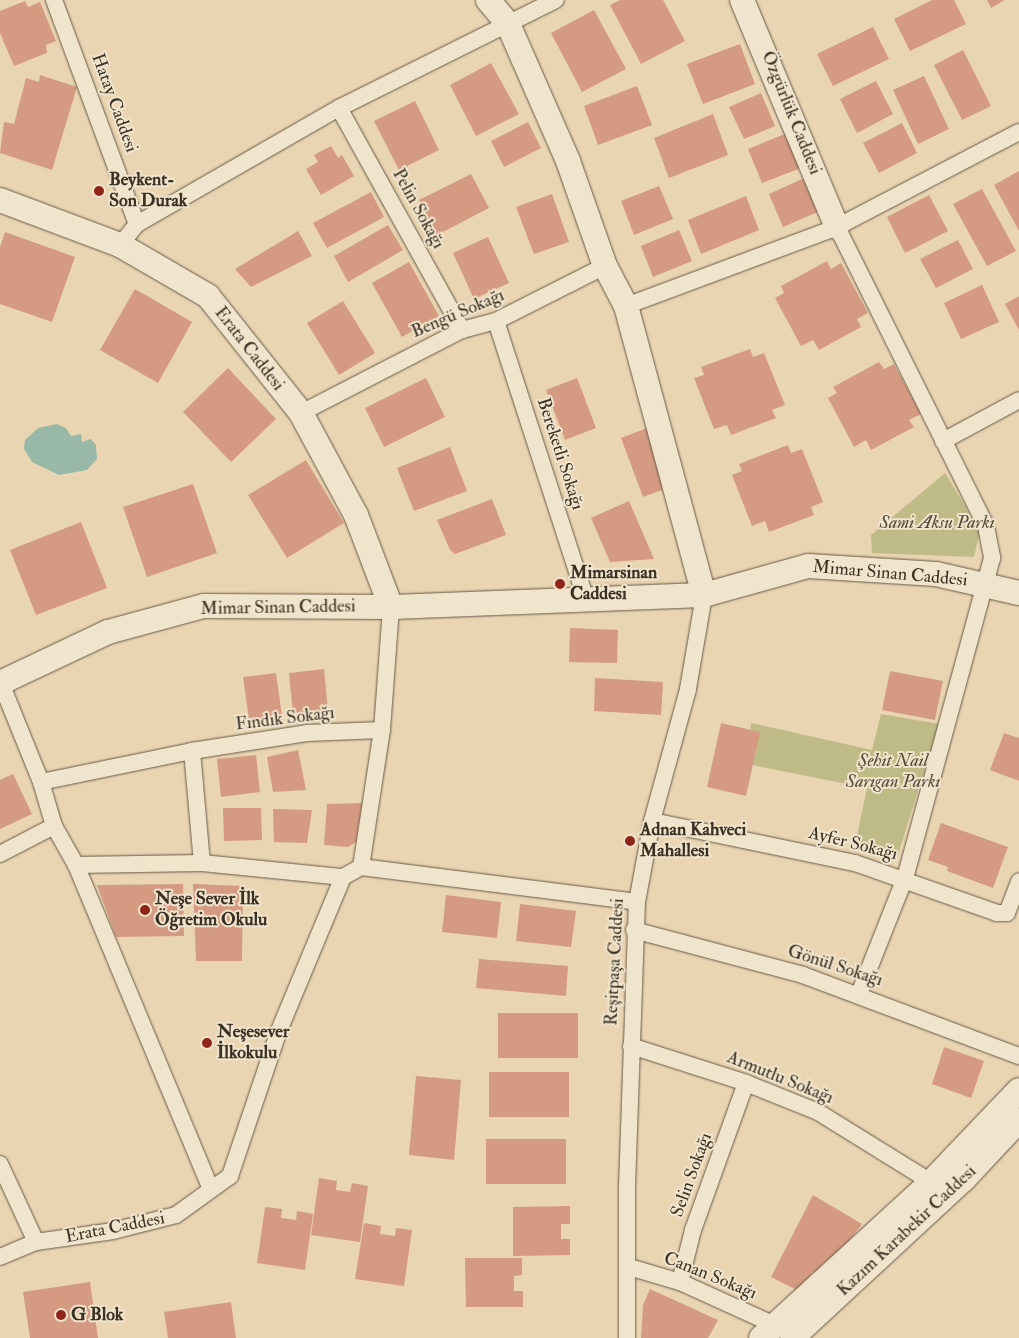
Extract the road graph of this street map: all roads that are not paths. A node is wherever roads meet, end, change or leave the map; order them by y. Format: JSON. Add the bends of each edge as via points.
{"nodes":[{"id":1,"x":54,"y":0,"type":"edge"},
{"id":2,"x":488,"y":0,"type":"edge"},
{"id":3,"x":556,"y":0,"type":"edge"},
{"id":4,"x":742,"y":0,"type":"edge"},
{"id":5,"x":508,"y":24,"type":"junction"},
{"id":6,"x":339,"y":108,"type":"junction"},
{"id":7,"x":1019,"y":132,"type":"edge"},
{"id":8,"x":0,"y":200,"type":"edge"},
{"id":9,"x":137,"y":224,"type":"junction"},
{"id":10,"x":837,"y":227,"type":"junction"},
{"id":11,"x":120,"y":245,"type":"junction"},
{"id":12,"x":605,"y":266,"type":"junction"},
{"id":13,"x":626,"y":306,"type":"junction"},
{"id":14,"x":496,"y":321,"type":"junction"},
{"id":15,"x":462,"y":330,"type":"junction"},
{"id":16,"x":1019,"y":400,"type":"edge"},
{"id":17,"x":301,"y":413,"type":"junction"},
{"id":18,"x":943,"y":441,"type":"junction"},
{"id":19,"x":987,"y":583,"type":"junction"},
{"id":20,"x":1019,"y":593,"type":"edge"},
{"id":21,"x":704,"y":595,"type":"junction"},
{"id":22,"x":586,"y":599,"type":"junction"},
{"id":23,"x":391,"y":607,"type":"junction"},
{"id":24,"x":0,"y":683,"type":"edge"},
{"id":25,"x":382,"y":730,"type":"junction"},
{"id":26,"x":192,"y":751,"type":"junction"},
{"id":27,"x":41,"y":782,"type":"junction"},
{"id":28,"x":652,"y":821,"type":"junction"},
{"id":29,"x":54,"y":826,"type":"junction"},
{"id":30,"x":0,"y":854,"type":"edge"},
{"id":31,"x":202,"y":863,"type":"junction"},
{"id":32,"x":76,"y":865,"type":"junction"},
{"id":33,"x":361,"y":867,"type":"junction"},
{"id":34,"x":343,"y":877,"type":"junction"},
{"id":35,"x":905,"y":878,"type":"junction"},
{"id":36,"x":1019,"y":881,"type":"edge"},
{"id":37,"x":637,"y":902,"type":"junction"},
{"id":38,"x":634,"y":930,"type":"junction"},
{"id":39,"x":859,"y":994,"type":"junction"},
{"id":40,"x":631,"y":1046,"type":"junction"},
{"id":41,"x":1019,"y":1056,"type":"edge"},
{"id":42,"x":746,"y":1083,"type":"junction"},
{"id":43,"x":1019,"y":1090,"type":"edge"},
{"id":44,"x":1019,"y":1120,"type":"edge"},
{"id":45,"x":0,"y":1164,"type":"edge"},
{"id":46,"x":931,"y":1182,"type":"junction"},
{"id":47,"x":210,"y":1187,"type":"junction"},
{"id":48,"x":36,"y":1242,"type":"junction"},
{"id":49,"x":0,"y":1256,"type":"edge"},
{"id":50,"x":629,"y":1268,"type":"junction"},
{"id":51,"x":680,"y":1282,"type":"junction"},
{"id":52,"x":776,"y":1334,"type":"edge"},
{"id":53,"x":627,"y":1338,"type":"edge"}],
"edges":[{"from":1,"to":9,"type":"street","name":"Hatay Caddesi"},
{"from":2,"to":5,"type":"street"},
{"from":3,"to":5,"type":"street"},
{"from":4,"to":10,"type":"street","name":"Özgürlük Caddesi"},
{"from":5,"to":6,"type":"street"},
{"from":5,"to":12,"type":"street","via":[[568,161]]},
{"from":6,"to":9,"type":"street"},
{"from":6,"to":15,"type":"street","name":"Pelin Sokağı"},
{"from":7,"to":10,"type":"street"},
{"from":8,"to":11,"type":"street","name":"Erata Caddesi"},
{"from":9,"to":11,"type":"street"},
{"from":10,"to":13,"type":"street"},
{"from":10,"to":18,"type":"street"},
{"from":11,"to":17,"type":"street","name":"Erata Caddesi","via":[[208,296]]},
{"from":12,"to":13,"type":"street"},
{"from":12,"to":14,"type":"street","name":"Bengü Sokağı"},
{"from":13,"to":21,"type":"street"},
{"from":14,"to":15,"type":"street","name":"Bengü Sokağı"},
{"from":14,"to":22,"type":"street","name":"Bereketli Sokağı"},
{"from":15,"to":17,"type":"street","name":"Bengü Sokağı"},
{"from":16,"to":18,"type":"street"},
{"from":17,"to":23,"type":"street","name":"Erata Caddesi","via":[[356,515]]},
{"from":18,"to":19,"type":"street","via":[[986,526],[992,558]]},
{"from":19,"to":20,"type":"street","name":"Mimar Sinan Caddesi"},
{"from":19,"to":21,"type":"street","name":"Mimar Sinan Caddesi","via":[[936,574],[808,566]]},
{"from":19,"to":35,"type":"street"},
{"from":21,"to":22,"type":"street","name":"Mimar Sinan Caddesi"},
{"from":21,"to":28,"type":"street","name":"Reşitpaşa Caddesi","via":[[688,689]]},
{"from":22,"to":23,"type":"street","name":"Mimar Sinan Caddesi"},
{"from":23,"to":24,"type":"street","name":"Mimar Sinan Caddesi","via":[[204,606],[108,632]]},
{"from":23,"to":25,"type":"street"},
{"from":24,"to":27,"type":"street"},
{"from":25,"to":26,"type":"street","name":"Fındık Sokağı","via":[[307,733]]},
{"from":25,"to":33,"type":"street"},
{"from":26,"to":27,"type":"street","name":"Fındık Sokağı"},
{"from":26,"to":31,"type":"street"},
{"from":27,"to":29,"type":"street"},
{"from":28,"to":35,"type":"street","name":"Ayfer Sokağı","via":[[855,863]]},
{"from":28,"to":37,"type":"street","name":"Reşitpaşa Caddesi"},
{"from":29,"to":30,"type":"street"},
{"from":29,"to":32,"type":"street"},
{"from":31,"to":32,"type":"street"},
{"from":31,"to":34,"type":"street"},
{"from":32,"to":47,"type":"street"},
{"from":33,"to":34,"type":"street"},
{"from":33,"to":37,"type":"street"},
{"from":34,"to":47,"type":"street","name":"Erata Caddesi","via":[[278,1033],[230,1176]]},
{"from":35,"to":36,"type":"street","name":"Ayfer Sokağı","via":[[997,913],[1007,913]]},
{"from":35,"to":39,"type":"street"},
{"from":37,"to":38,"type":"street","name":"Reşitpaşa Caddesi"},
{"from":38,"to":39,"type":"street","name":"Gönül Sokağı"},
{"from":38,"to":40,"type":"street","name":"Reşitpaşa Caddesi"},
{"from":39,"to":41,"type":"street","name":"Gönül Sokağı"},
{"from":40,"to":42,"type":"street","name":"Armutlu Sokağı"},
{"from":40,"to":50,"type":"street","name":"Reşitpaşa Caddesi"},
{"from":42,"to":46,"type":"street","name":"Armutlu Sokağı","via":[[818,1112]]},
{"from":42,"to":51,"type":"street","name":"Selin Sokağı","via":[[694,1230]]},
{"from":43,"to":46,"type":"street"},
{"from":44,"to":52,"type":"street","name":"Kazım Karabekir Caddesi","via":[[911,1230]]},
{"from":45,"to":48,"type":"street"},
{"from":46,"to":52,"type":"street"},
{"from":47,"to":48,"type":"street","name":"Erata Caddesi","via":[[176,1215],[113,1230]]},
{"from":48,"to":49,"type":"street","name":"Erata Caddesi"},
{"from":50,"to":51,"type":"street","name":"Canan Sokağı"},
{"from":50,"to":53,"type":"street","name":"Reşitpaşa Caddesi"},
{"from":51,"to":52,"type":"street","name":"Canan Sokağı"}]}
